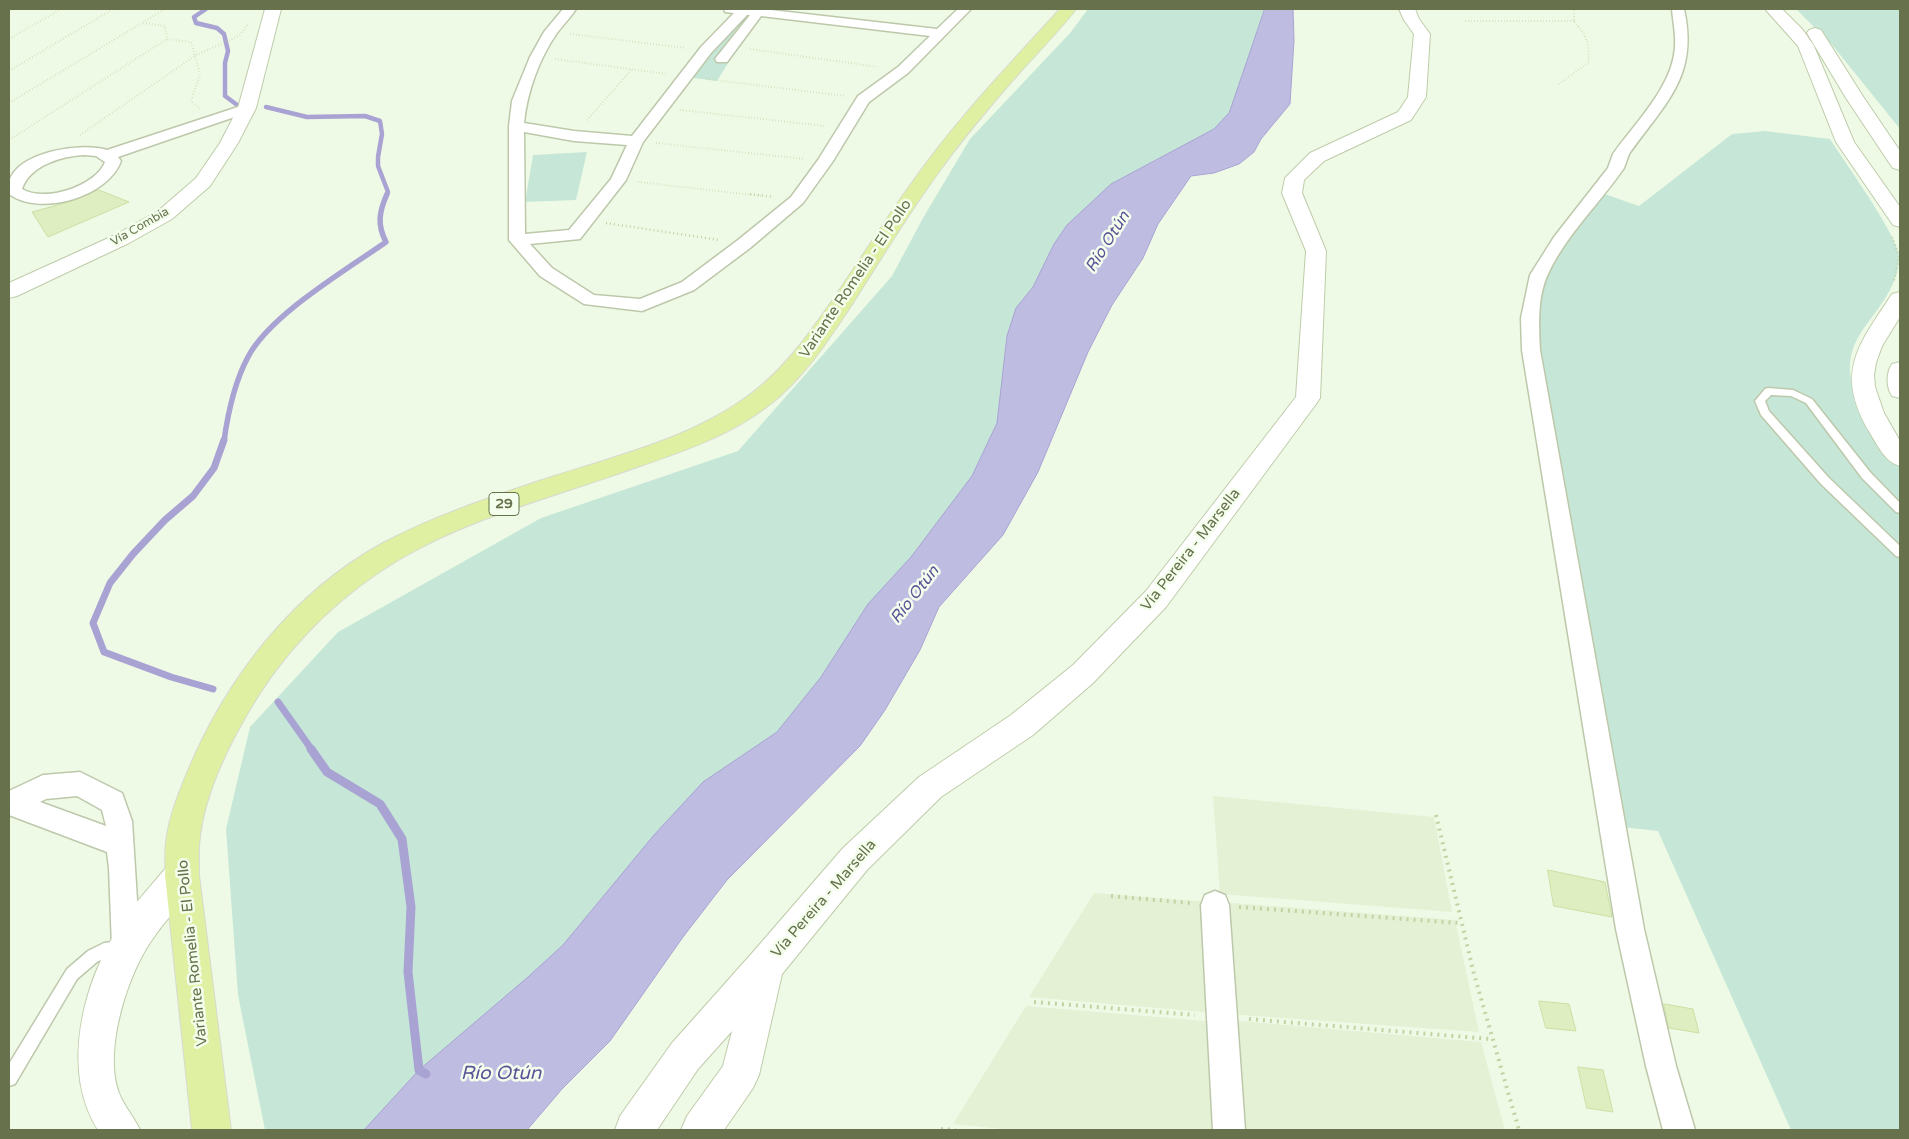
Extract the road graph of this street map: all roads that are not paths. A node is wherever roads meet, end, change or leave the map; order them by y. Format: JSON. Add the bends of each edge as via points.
{"nodes":[{"id":1,"x":273,"y":9,"type":"edge"},
{"id":2,"x":570,"y":9,"type":"edge"},
{"id":3,"x":726,"y":9,"type":"edge"},
{"id":4,"x":965,"y":9,"type":"edge"},
{"id":5,"x":1068,"y":9,"type":"edge"},
{"id":6,"x":1407,"y":9,"type":"edge"},
{"id":7,"x":1678,"y":9,"type":"edge"},
{"id":8,"x":1773,"y":9,"type":"edge"},
{"id":9,"x":1791,"y":9,"type":"edge"},
{"id":10,"x":744,"y":10,"type":"edge"},
{"id":11,"x":778,"y":12,"type":"edge"},
{"id":12,"x":759,"y":13,"type":"junction"},
{"id":13,"x":939,"y":33,"type":"junction"},
{"id":14,"x":722,"y":59,"type":"dead end"},
{"id":15,"x":247,"y":108,"type":"junction"},
{"id":16,"x":202,"y":111,"type":"road end"},
{"id":17,"x":516,"y":126,"type":"junction"},
{"id":18,"x":636,"y":141,"type":"junction"},
{"id":19,"x":1845,"y":142,"type":"junction"},
{"id":20,"x":1885,"y":145,"type":"junction"},
{"id":21,"x":104,"y":154,"type":"junction"},
{"id":22,"x":1900,"y":164,"type":"edge"},
{"id":23,"x":14,"y":170,"type":"edge"},
{"id":24,"x":1869,"y":178,"type":"junction"},
{"id":25,"x":1898,"y":187,"type":"dead end"},
{"id":26,"x":1900,"y":221,"type":"edge"},
{"id":27,"x":517,"y":240,"type":"junction"},
{"id":28,"x":9,"y":291,"type":"edge"},
{"id":29,"x":1900,"y":299,"type":"edge"},
{"id":30,"x":1900,"y":370,"type":"edge"},
{"id":31,"x":1900,"y":390,"type":"edge"},
{"id":32,"x":1900,"y":457,"type":"edge"},
{"id":33,"x":1900,"y":509,"type":"edge"},
{"id":34,"x":1900,"y":553,"type":"edge"},
{"id":35,"x":10,"y":803,"type":"edge"},
{"id":36,"x":119,"y":844,"type":"junction"},
{"id":37,"x":182,"y":875,"type":"junction"},
{"id":38,"x":1214,"y":905,"type":"road end"},
{"id":39,"x":126,"y":948,"type":"junction"},
{"id":40,"x":766,"y":965,"type":"junction"},
{"id":41,"x":9,"y":1078,"type":"edge"},
{"id":42,"x":211,"y":1128,"type":"edge"},
{"id":43,"x":120,"y":1130,"type":"edge"},
{"id":44,"x":634,"y":1130,"type":"edge"},
{"id":45,"x":702,"y":1130,"type":"edge"},
{"id":46,"x":1229,"y":1130,"type":"edge"},
{"id":47,"x":1679,"y":1130,"type":"edge"}],
"edges":[{"from":1,"to":15,"type":"main road","name":"Vía Combia"},
{"from":2,"to":17,"type":"street","via":[[536,57],[519,102]]},
{"from":3,"to":10,"type":"street"},
{"from":4,"to":13,"type":"street"},
{"from":5,"to":37,"type":"highway","name":"Variante Romelia - El Pollo","number":"29","via":[[934,164],[819,336],[796,366],[770,391],[744,411],[678,444],[428,533],[377,561],[329,595],[284,639],[252,680],[208,755],[183,837]]},
{"from":6,"to":40,"type":"main road","name":"Vía Pereira - Marsella","via":[[1411,22],[1422,34],[1418,97],[1405,116],[1317,157],[1295,178],[1292,193],[1316,251],[1308,398],[1156,600],[1053,700],[1022,725],[930,787],[855,860]]},
{"from":7,"to":47,"type":"street","via":[[1682,49],[1673,82],[1621,154],[1616,168],[1549,258],[1539,275],[1530,318],[1535,369],[1630,929],[1656,1047]]},
{"from":8,"to":19,"type":"main road","via":[[1806,46]]},
{"from":9,"to":20,"type":"main road","via":[[1816,33]]},
{"from":10,"to":12,"type":"street"},
{"from":10,"to":18,"type":"street","via":[[706,50]]},
{"from":11,"to":12,"type":"street"},
{"from":11,"to":13,"type":"street"},
{"from":12,"to":14,"type":"street"},
{"from":13,"to":27,"type":"street","via":[[903,70],[863,99],[797,200],[688,286],[642,305],[590,300],[546,272]]},
{"from":15,"to":21,"type":"street"},
{"from":15,"to":28,"type":"main road","name":"Vía Combia","via":[[229,144],[203,182],[165,215],[122,239]]},
{"from":16,"to":21,"type":"street"},
{"from":17,"to":18,"type":"street","via":[[574,136]]},
{"from":17,"to":27,"type":"street"},
{"from":18,"to":27,"type":"street","via":[[618,180],[574,235]]},
{"from":19,"to":20,"type":"main road","via":[[1850,137],[1862,136]]},
{"from":19,"to":24,"type":"main road"},
{"from":20,"to":22,"type":"main road"},
{"from":21,"to":23,"type":"street","via":[[74,151]]},
{"from":21,"to":23,"type":"street","via":[[113,161],[106,176],[64,196],[40,199],[22,196],[14,190]]},
{"from":24,"to":25,"type":"main road"},
{"from":24,"to":26,"type":"main road"},
{"from":29,"to":32,"type":"main road","via":[[1864,363],[1862,379],[1872,416]]},
{"from":30,"to":31,"type":"main road"},
{"from":33,"to":34,"type":"lane","via":[[1866,475],[1809,401],[1793,393],[1768,391],[1764,394],[1760,401],[1766,413],[1826,481]]},
{"from":35,"to":36,"type":"street"},
{"from":35,"to":36,"type":"street","via":[[43,787],[80,784],[113,802],[119,821]]},
{"from":36,"to":39,"type":"street","via":[[124,868]]},
{"from":37,"to":39,"type":"main road"},
{"from":37,"to":42,"type":"highway","name":"Variante Romelia - El Pollo","number":"29"},
{"from":38,"to":46,"type":"street"},
{"from":39,"to":41,"type":"lane","via":[[103,950],[85,960],[72,974]]},
{"from":39,"to":43,"type":"main road","via":[[105,1000],[96,1045],[100,1095]]},
{"from":40,"to":44,"type":"main road","name":"Vía Pereira - Marsella","via":[[685,1056]]},
{"from":40,"to":45,"type":"main road","via":[[740,1075]]}]}
